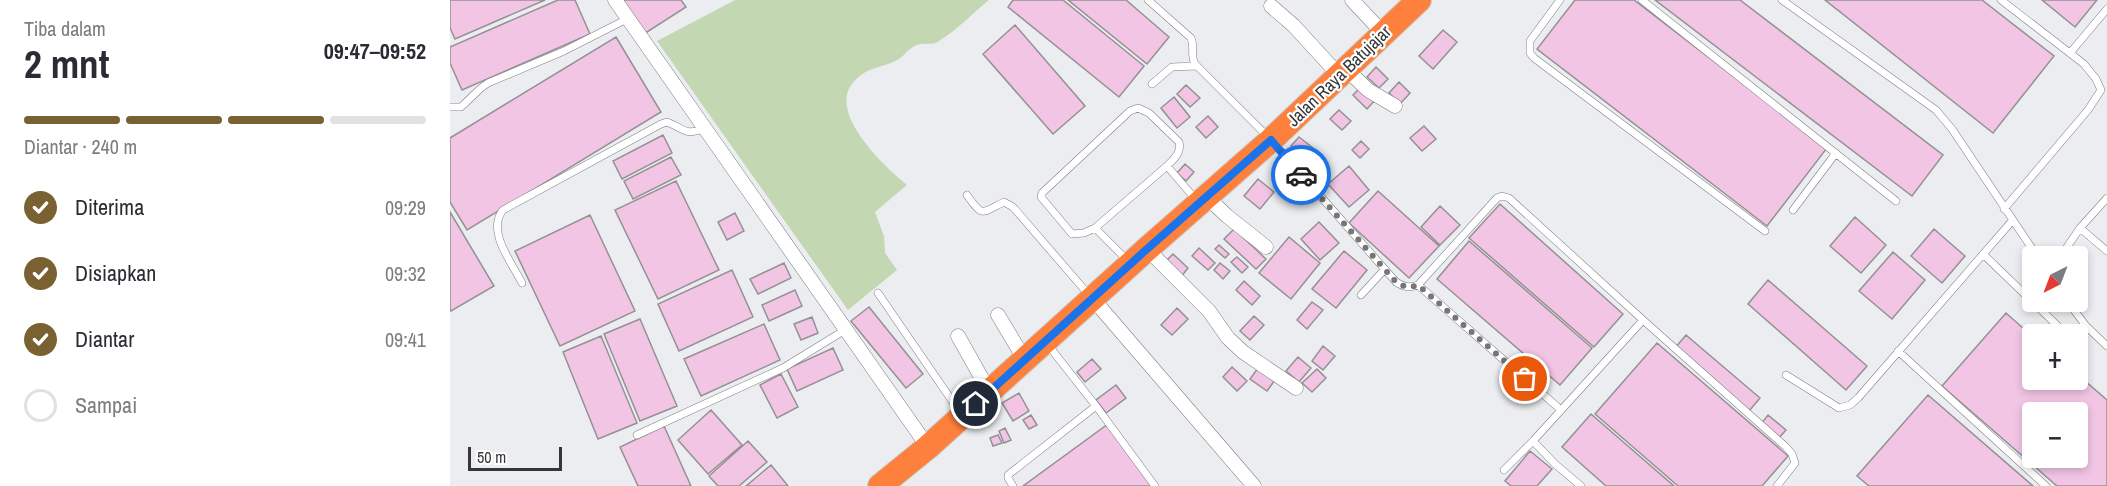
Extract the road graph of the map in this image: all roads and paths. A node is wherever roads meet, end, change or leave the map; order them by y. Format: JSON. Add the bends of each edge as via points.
{"nodes":[{"id":1,"x":615,"y":0,"type":"edge"},
{"id":2,"x":1148,"y":0,"type":"edge"},
{"id":3,"x":1353,"y":0,"type":"edge"},
{"id":4,"x":1419,"y":0,"type":"edge"},
{"id":5,"x":1560,"y":0,"type":"edge"},
{"id":6,"x":1642,"y":0,"type":"edge"},
{"id":7,"x":1782,"y":0,"type":"edge"},
{"id":8,"x":2001,"y":0,"type":"edge"},
{"id":9,"x":1271,"y":6,"type":"dead end"},
{"id":10,"x":2107,"y":9,"type":"edge"},
{"id":11,"x":629,"y":18,"type":"junction"},
{"id":12,"x":1383,"y":33,"type":"junction"},
{"id":13,"x":2070,"y":53,"type":"junction"},
{"id":14,"x":1197,"y":66,"type":"junction"},
{"id":15,"x":1342,"y":71,"type":"junction"},
{"id":16,"x":1152,"y":84,"type":"dead end"},
{"id":17,"x":1395,"y":106,"type":"dead end"},
{"id":18,"x":450,"y":107,"type":"edge"},
{"id":19,"x":706,"y":128,"type":"junction"},
{"id":20,"x":1271,"y":140,"type":"junction"},
{"id":21,"x":1836,"y":153,"type":"junction"},
{"id":22,"x":1167,"y":166,"type":"junction"},
{"id":23,"x":967,"y":195,"type":"dead end"},
{"id":24,"x":2107,"y":198,"type":"edge"},
{"id":25,"x":1203,"y":200,"type":"junction"},
{"id":26,"x":1896,"y":201,"type":"dead end"},
{"id":27,"x":2004,"y":209,"type":"junction"},
{"id":28,"x":1793,"y":210,"type":"dead end"},
{"id":29,"x":2012,"y":221,"type":"junction"},
{"id":30,"x":1095,"y":228,"type":"junction"},
{"id":31,"x":2080,"y":228,"type":"junction"},
{"id":32,"x":1765,"y":231,"type":"dead end"},
{"id":33,"x":2030,"y":246,"type":"edge"},
{"id":34,"x":2068,"y":246,"type":"edge"},
{"id":35,"x":1266,"y":247,"type":"dead end"},
{"id":36,"x":2107,"y":251,"type":"edge"},
{"id":37,"x":1983,"y":254,"type":"junction"},
{"id":38,"x":1139,"y":256,"type":"junction"},
{"id":39,"x":1384,"y":270,"type":"junction"},
{"id":40,"x":522,"y":283,"type":"dead end"},
{"id":41,"x":1418,"y":285,"type":"junction"},
{"id":42,"x":878,"y":293,"type":"dead end"},
{"id":43,"x":1360,"y":295,"type":"dead end"},
{"id":44,"x":1093,"y":299,"type":"junction"},
{"id":45,"x":2076,"y":312,"type":"edge"},
{"id":46,"x":998,"y":315,"type":"dead end"},
{"id":47,"x":1643,"y":320,"type":"junction"},
{"id":48,"x":2056,"y":324,"type":"edge"},
{"id":49,"x":845,"y":330,"type":"junction"},
{"id":50,"x":958,"y":336,"type":"dead end"},
{"id":51,"x":1045,"y":342,"type":"junction"},
{"id":52,"x":2107,"y":346,"type":"edge"},
{"id":53,"x":1899,"y":351,"type":"junction"},
{"id":54,"x":1025,"y":360,"type":"junction"},
{"id":55,"x":1785,"y":375,"type":"dead end"},
{"id":56,"x":1296,"y":388,"type":"dead end"},
{"id":57,"x":989,"y":391,"type":"junction"},
{"id":58,"x":1096,"y":406,"type":"junction"},
{"id":59,"x":1561,"y":410,"type":"junction"},
{"id":60,"x":962,"y":416,"type":"junction"},
{"id":61,"x":637,"y":435,"type":"dead end"},
{"id":62,"x":1533,"y":441,"type":"junction"},
{"id":63,"x":928,"y":447,"type":"junction"},
{"id":64,"x":1504,"y":470,"type":"dead end"},
{"id":65,"x":880,"y":486,"type":"edge"},
{"id":66,"x":1013,"y":486,"type":"edge"},
{"id":67,"x":1155,"y":486,"type":"edge"},
{"id":68,"x":1254,"y":486,"type":"edge"},
{"id":69,"x":1581,"y":486,"type":"edge"},
{"id":70,"x":1777,"y":486,"type":"edge"},
{"id":71,"x":2046,"y":486,"type":"edge"}],
"edges":[{"from":1,"to":11,"type":"street"},
{"from":2,"to":14,"type":"lane","via":[[1191,38],[1192,58]]},
{"from":3,"to":12,"type":"street"},
{"from":4,"to":12,"type":"highway","name":"Jalan Raya Batujajar"},
{"from":5,"to":32,"type":"lane","via":[[1530,41],[1534,58]]},
{"from":6,"to":21,"type":"lane"},
{"from":7,"to":27,"type":"lane","via":[[1936,110]]},
{"from":8,"to":13,"type":"lane"},
{"from":9,"to":15,"type":"street"},
{"from":10,"to":13,"type":"lane"},
{"from":11,"to":18,"type":"lane","via":[[480,88],[461,107]]},
{"from":11,"to":19,"type":"street"},
{"from":12,"to":15,"type":"highway","name":"Jalan Raya Batujajar"},
{"from":13,"to":27,"type":"lane","via":[[2092,72],[2101,92]]},
{"from":14,"to":16,"type":"lane","via":[[1172,67]]},
{"from":14,"to":20,"type":"lane"},
{"from":15,"to":17,"type":"street"},
{"from":15,"to":20,"type":"highway","name":"Jalan Raya Batujajar"},
{"from":19,"to":40,"type":"lane","via":[[692,133],[667,122],[661,124],[503,210],[498,218],[498,236]]},
{"from":19,"to":49,"type":"street"},
{"from":20,"to":25,"type":"highway","name":"Jalan Raya Batujajar"},
{"from":20,"to":39,"type":"lane"},
{"from":21,"to":26,"type":"lane"},
{"from":21,"to":28,"type":"lane"},
{"from":22,"to":25,"type":"lane"},
{"from":22,"to":30,"type":"lane"},
{"from":22,"to":30,"type":"lane","via":[[1179,152],[1179,142],[1149,113],[1138,108],[1130,111],[1042,193],[1041,197],[1072,234]]},
{"from":23,"to":44,"type":"lane","via":[[982,212],[1002,203],[1013,207]]},
{"from":24,"to":31,"type":"lane"},
{"from":25,"to":35,"type":"street"},
{"from":25,"to":38,"type":"highway","name":"Jalan Raya Batujajar"},
{"from":27,"to":29,"type":"lane"},
{"from":29,"to":33,"type":"lane"},
{"from":29,"to":37,"type":"lane"},
{"from":30,"to":38,"type":"lane"},
{"from":31,"to":34,"type":"lane"},
{"from":31,"to":36,"type":"lane"},
{"from":37,"to":48,"type":"lane"},
{"from":37,"to":53,"type":"lane"},
{"from":38,"to":44,"type":"highway","name":"Jalan Raya Batujajar"},
{"from":38,"to":56,"type":"street","via":[[1208,309],[1233,343]]},
{"from":39,"to":41,"type":"lane","via":[[1404,286]]},
{"from":39,"to":43,"type":"lane"},
{"from":41,"to":47,"type":"lane","via":[[1497,198],[1506,196]]},
{"from":41,"to":59,"type":"lane"},
{"from":42,"to":60,"type":"lane"},
{"from":44,"to":51,"type":"highway","name":"Jalan Raya Batujajar"},
{"from":44,"to":68,"type":"street"},
{"from":45,"to":52,"type":"lane"},
{"from":46,"to":54,"type":"street"},
{"from":47,"to":59,"type":"lane"},
{"from":47,"to":70,"type":"lane","via":[[1792,454],[1794,466]]},
{"from":49,"to":61,"type":"lane","via":[[783,368]]},
{"from":49,"to":63,"type":"street"},
{"from":50,"to":57,"type":"street"},
{"from":51,"to":54,"type":"highway","name":"Jalan Raya Batujajar"},
{"from":51,"to":58,"type":"lane"},
{"from":53,"to":55,"type":"lane","via":[[1858,398],[1844,408]]},
{"from":53,"to":71,"type":"lane"},
{"from":54,"to":57,"type":"highway","name":"Jalan Raya Batujajar"},
{"from":57,"to":60,"type":"highway","name":"Jalan Raya Batujajar"},
{"from":58,"to":66,"type":"lane","via":[[1008,475]]},
{"from":58,"to":67,"type":"lane"},
{"from":59,"to":62,"type":"lane"},
{"from":60,"to":63,"type":"highway","name":"Jalan Raya Batujajar"},
{"from":62,"to":64,"type":"lane"},
{"from":62,"to":69,"type":"lane"},
{"from":63,"to":65,"type":"highway","name":"Jalan Raya Batujajar"}]}
